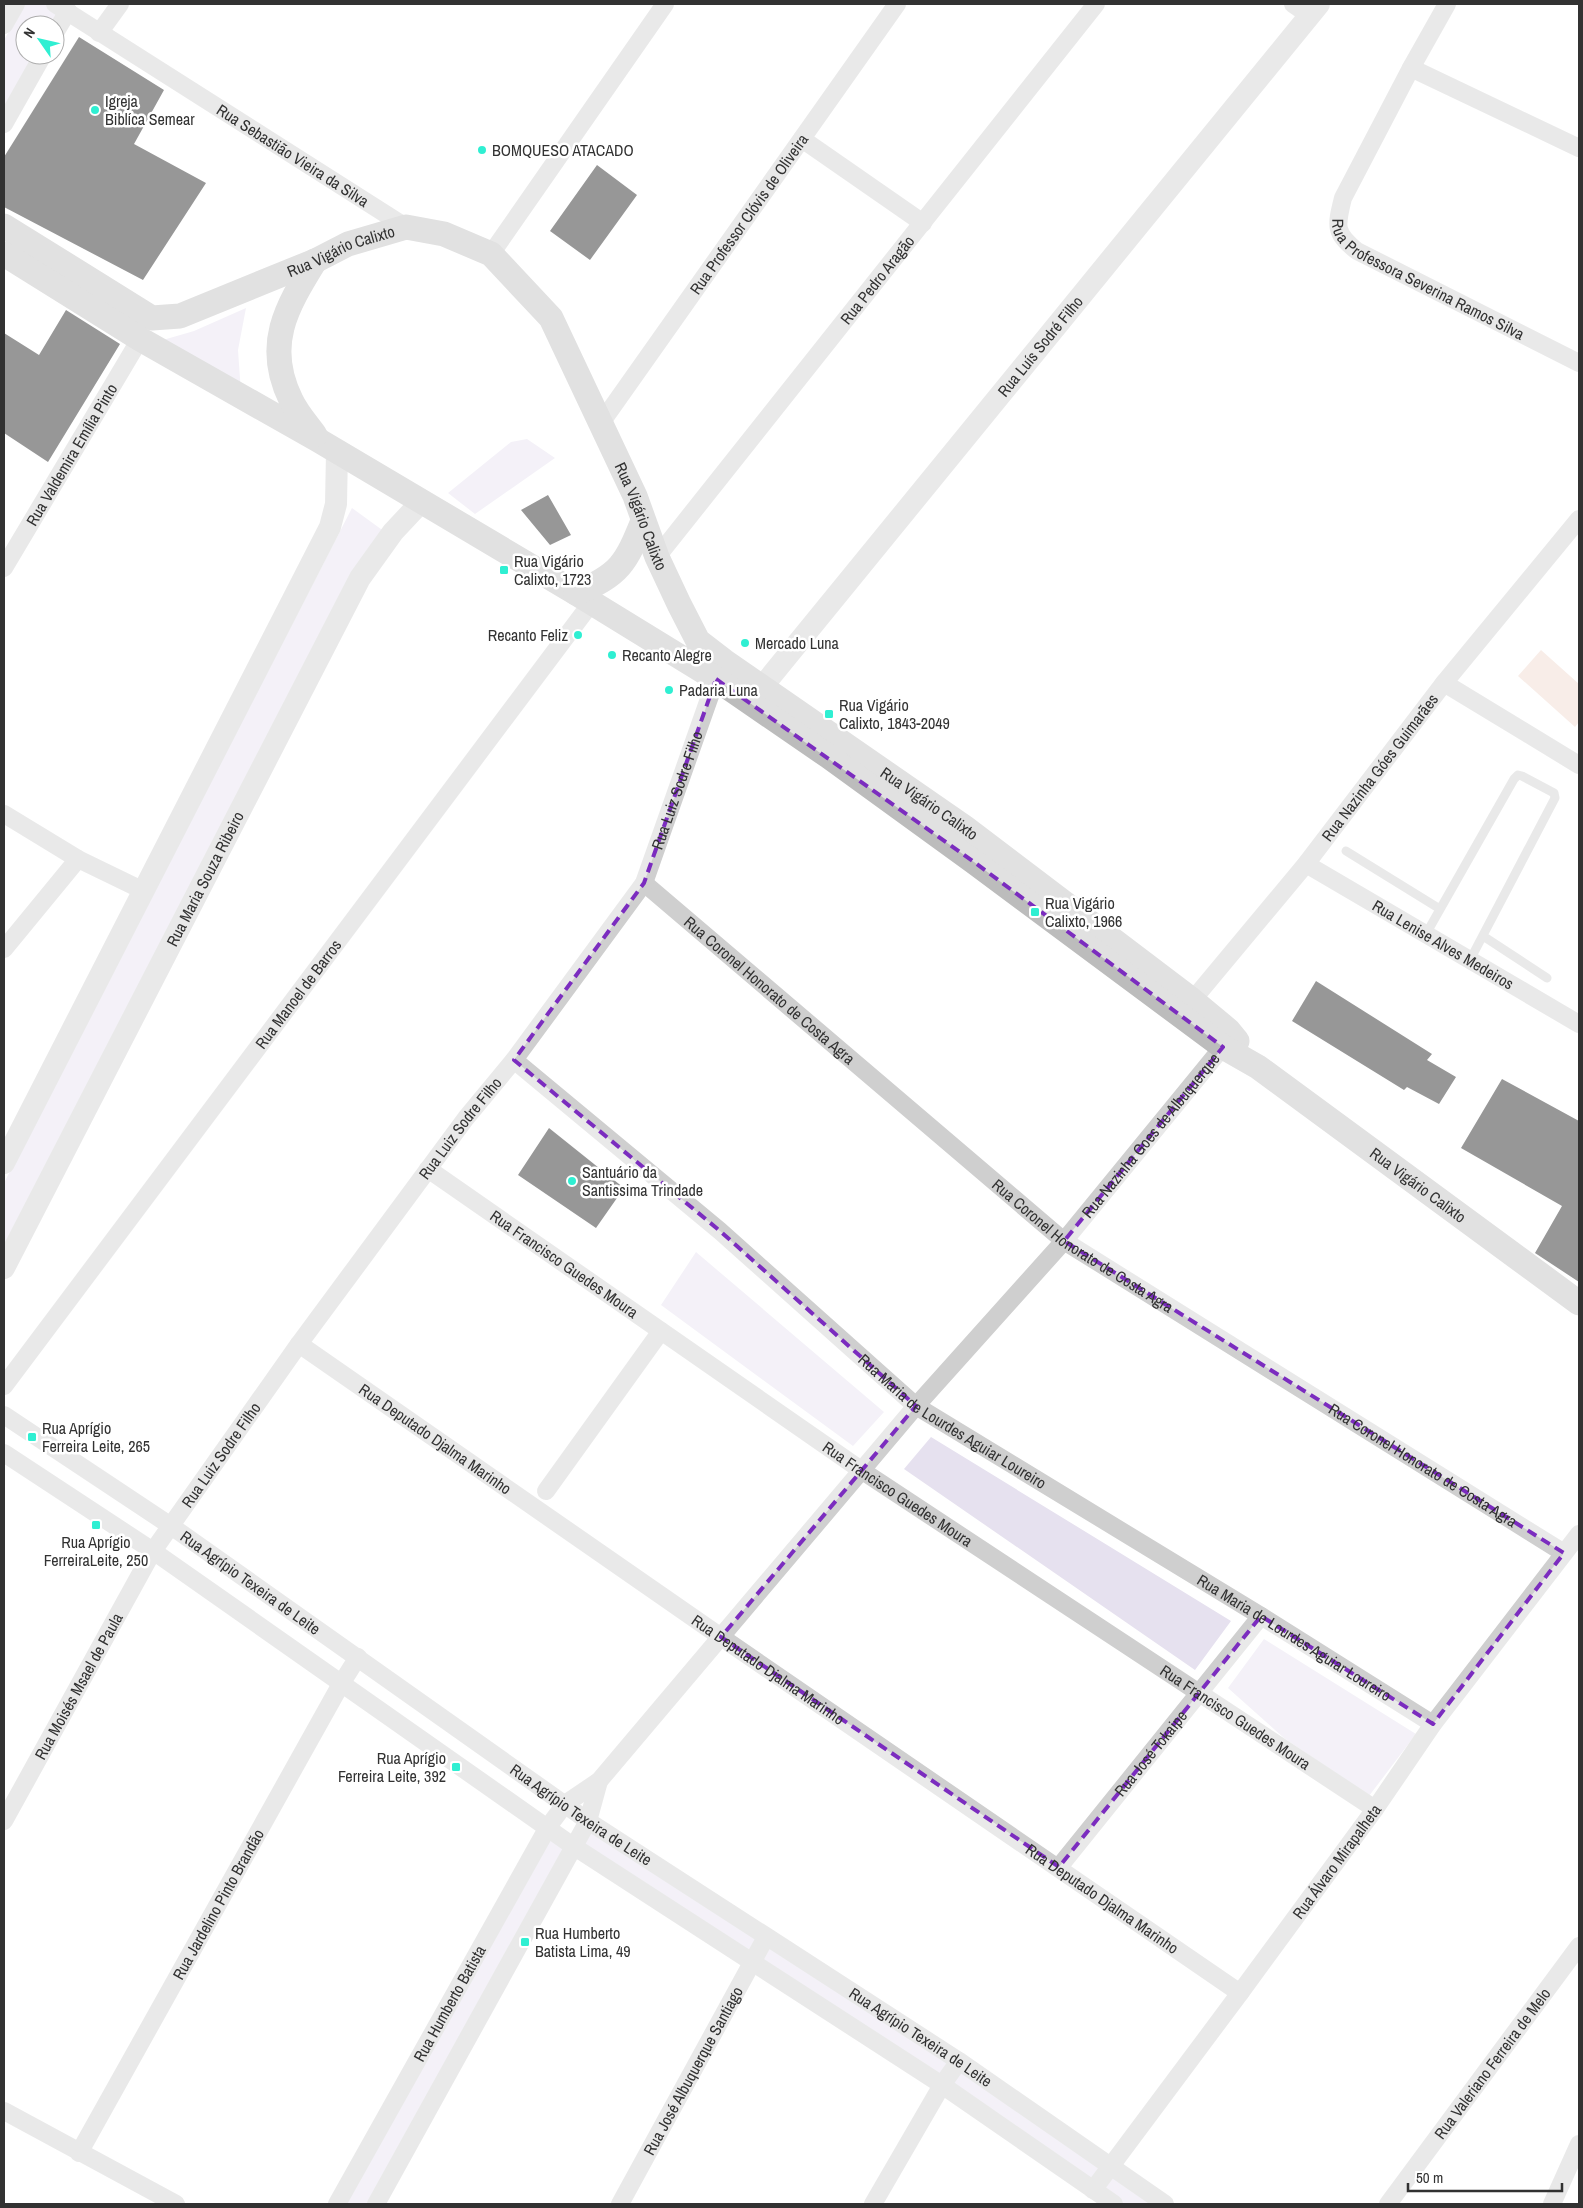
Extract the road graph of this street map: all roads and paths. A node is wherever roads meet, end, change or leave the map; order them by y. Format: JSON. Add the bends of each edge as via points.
{"nodes":[{"id":1,"x":16,"y":4,"type":"edge"},
{"id":2,"x":120,"y":4,"type":"edge"},
{"id":3,"x":665,"y":4,"type":"edge"},
{"id":4,"x":897,"y":4,"type":"edge"},
{"id":5,"x":1096,"y":4,"type":"edge"},
{"id":6,"x":1447,"y":4,"type":"edge"},
{"id":7,"x":1307,"y":7,"type":"edge"},
{"id":8,"x":61,"y":8,"type":"edge"},
{"id":9,"x":4,"y":25,"type":"edge"},
{"id":10,"x":99,"y":33,"type":"junction"},
{"id":11,"x":37,"y":65,"type":"edge"},
{"id":12,"x":1411,"y":68,"type":"junction"},
{"id":13,"x":4,"y":124,"type":"edge"},
{"id":14,"x":802,"y":139,"type":"junction"},
{"id":15,"x":1579,"y":148,"type":"edge"},
{"id":16,"x":923,"y":223,"type":"junction"},
{"id":17,"x":4,"y":226,"type":"edge"},
{"id":18,"x":406,"y":227,"type":"junction"},
{"id":19,"x":4,"y":254,"type":"edge"},
{"id":20,"x":491,"y":254,"type":"junction"},
{"id":21,"x":315,"y":261,"type":"junction"},
{"id":22,"x":140,"y":339,"type":"junction"},
{"id":23,"x":1579,"y":363,"type":"edge"},
{"id":24,"x":601,"y":423,"type":"junction"},
{"id":25,"x":328,"y":446,"type":"junction"},
{"id":26,"x":422,"y":501,"type":"junction"},
{"id":27,"x":1579,"y":519,"type":"edge"},
{"id":28,"x":643,"y":521,"type":"junction"},
{"id":29,"x":657,"y":557,"type":"junction"},
{"id":30,"x":4,"y":568,"type":"edge"},
{"id":31,"x":584,"y":597,"type":"junction"},
{"id":32,"x":716,"y":679,"type":"junction"},
{"id":33,"x":1444,"y":683,"type":"junction"},
{"id":34,"x":762,"y":687,"type":"junction"},
{"id":35,"x":1579,"y":765,"type":"edge"},
{"id":36,"x":4,"y":814,"type":"edge"},
{"id":37,"x":1346,"y":851,"type":"dead end"},
{"id":38,"x":78,"y":860,"type":"junction"},
{"id":39,"x":1306,"y":864,"type":"junction"},
{"id":40,"x":644,"y":883,"type":"junction"},
{"id":41,"x":144,"y":890,"type":"junction"},
{"id":42,"x":1440,"y":909,"type":"junction"},
{"id":43,"x":1426,"y":934,"type":"junction"},
{"id":44,"x":1483,"y":936,"type":"junction"},
{"id":45,"x":4,"y":949,"type":"edge"},
{"id":46,"x":1470,"y":960,"type":"junction"},
{"id":47,"x":1547,"y":978,"type":"dead end"},
{"id":48,"x":1186,"y":1008,"type":"junction"},
{"id":49,"x":1579,"y":1024,"type":"edge"},
{"id":50,"x":1228,"y":1041,"type":"junction"},
{"id":51,"x":514,"y":1060,"type":"junction"},
{"id":52,"x":4,"y":1163,"type":"edge"},
{"id":53,"x":428,"y":1168,"type":"junction"},
{"id":54,"x":1064,"y":1242,"type":"junction"},
{"id":55,"x":4,"y":1268,"type":"edge"},
{"id":56,"x":1579,"y":1303,"type":"edge"},
{"id":57,"x":661,"y":1331,"type":"junction"},
{"id":58,"x":299,"y":1344,"type":"junction"},
{"id":59,"x":4,"y":1386,"type":"edge"},
{"id":60,"x":916,"y":1406,"type":"junction"},
{"id":61,"x":4,"y":1415,"type":"edge"},
{"id":62,"x":4,"y":1453,"type":"edge"},
{"id":63,"x":862,"y":1470,"type":"junction"},
{"id":64,"x":546,"y":1491,"type":"dead end"},
{"id":65,"x":171,"y":1526,"type":"junction"},
{"id":66,"x":1579,"y":1534,"type":"edge"},
{"id":67,"x":153,"y":1551,"type":"junction"},
{"id":68,"x":1564,"y":1553,"type":"junction"},
{"id":69,"x":1260,"y":1616,"type":"junction"},
{"id":70,"x":721,"y":1637,"type":"junction"},
{"id":71,"x":358,"y":1657,"type":"junction"},
{"id":72,"x":341,"y":1684,"type":"junction"},
{"id":73,"x":1198,"y":1693,"type":"junction"},
{"id":74,"x":1433,"y":1724,"type":"junction"},
{"id":75,"x":599,"y":1781,"type":"junction"},
{"id":76,"x":565,"y":1804,"type":"junction"},
{"id":77,"x":1375,"y":1809,"type":"junction"},
{"id":78,"x":4,"y":1821,"type":"edge"},
{"id":79,"x":588,"y":1821,"type":"junction"},
{"id":80,"x":548,"y":1827,"type":"junction"},
{"id":81,"x":574,"y":1846,"type":"junction"},
{"id":82,"x":1059,"y":1867,"type":"junction"},
{"id":83,"x":766,"y":1937,"type":"junction"},
{"id":84,"x":1579,"y":1946,"type":"edge"},
{"id":85,"x":752,"y":1962,"type":"junction"},
{"id":86,"x":1240,"y":1993,"type":"junction"},
{"id":87,"x":959,"y":2061,"type":"junction"},
{"id":88,"x":942,"y":2085,"type":"junction"},
{"id":89,"x":4,"y":2111,"type":"edge"},
{"id":90,"x":1579,"y":2144,"type":"edge"},
{"id":91,"x":79,"y":2153,"type":"junction"},
{"id":92,"x":1110,"y":2165,"type":"junction"},
{"id":93,"x":1093,"y":2190,"type":"junction"},
{"id":94,"x":176,"y":2204,"type":"edge"},
{"id":95,"x":337,"y":2204,"type":"edge"},
{"id":96,"x":376,"y":2204,"type":"edge"},
{"id":97,"x":620,"y":2204,"type":"edge"},
{"id":98,"x":874,"y":2204,"type":"edge"},
{"id":99,"x":1114,"y":2204,"type":"edge"},
{"id":100,"x":1165,"y":2204,"type":"edge"},
{"id":101,"x":1388,"y":2204,"type":"edge"},
{"id":102,"x":1552,"y":2204,"type":"edge"}],
"edges":[{"from":1,"to":9,"type":"street"},
{"from":2,"to":10,"type":"street"},
{"from":3,"to":20,"type":"street"},
{"from":4,"to":14,"type":"street","name":"Rua Professor Clóvis de Oliveira"},
{"from":5,"to":16,"type":"street","name":"Rua Pedro Aragão"},
{"from":6,"to":12,"type":"street","name":"Rua Professora Severina Ramos Silva"},
{"from":7,"to":34,"type":"street","name":"Rua Luís Sodré Filho"},
{"from":8,"to":10,"type":"street","name":"Rua Sebastião Vieira da Silva"},
{"from":10,"to":18,"type":"street","name":"Rua Sebastião Vieira da Silva"},
{"from":11,"to":13,"type":"street"},
{"from":12,"to":15,"type":"street"},
{"from":12,"to":23,"type":"street","name":"Rua Professora Severina Ramos Silva","via":[[1343,198],[1338,220],[1339,234],[1358,251]]},
{"from":14,"to":16,"type":"street"},
{"from":14,"to":24,"type":"street","name":"Rua Professor Clóvis de Oliveira"},
{"from":16,"to":29,"type":"street","name":"Rua Pedro Aragão"},
{"from":17,"to":21,"type":"main road","name":"Rua Vigário Calixto","via":[[152,318],[180,316]]},
{"from":18,"to":20,"type":"main road","name":"Rua Vigário Calixto","via":[[444,234]]},
{"from":18,"to":21,"type":"main road","name":"Rua Vigário Calixto","via":[[348,244]]},
{"from":19,"to":22,"type":"main road","name":"Rua Vigário Calixto"},
{"from":20,"to":24,"type":"main road","name":"Rua Vigário Calixto","via":[[551,318]]},
{"from":21,"to":25,"type":"main road","via":[[293,298],[279,337],[279,369],[291,401]]},
{"from":22,"to":25,"type":"main road","name":"Rua Vigário Calixto"},
{"from":22,"to":30,"type":"street","name":"Rua Valdemira Emília Pinto"},
{"from":24,"to":28,"type":"main road","name":"Rua Vigário Calixto"},
{"from":25,"to":26,"type":"main road","name":"Rua Vigário Calixto"},
{"from":25,"to":41,"type":"street","via":[[336,504],[330,527]]},
{"from":26,"to":31,"type":"main road","name":"Rua Vigário Calixto"},
{"from":26,"to":55,"type":"street","name":"Rua Maria Souza Ribeiro","via":[[393,532],[360,578]]},
{"from":27,"to":33,"type":"street","name":"Rua Nazinha Góes Guimarães"},
{"from":28,"to":29,"type":"main road","name":"Rua Vigário Calixto"},
{"from":28,"to":31,"type":"main road","via":[[631,552],[620,569],[595,585]]},
{"from":29,"to":34,"type":"main road","name":"Rua Vigário Calixto","via":[[698,641]]},
{"from":31,"to":32,"type":"main road","name":"Rua Vigário Calixto"},
{"from":31,"to":59,"type":"street","name":"Rua Manoel de Barros"},
{"from":32,"to":40,"type":"street","name":"Rua Luiz Sodre Filho"},
{"from":32,"to":48,"type":"main road","name":"Rua Vigário Calixto"},
{"from":33,"to":35,"type":"street"},
{"from":33,"to":39,"type":"street","name":"Rua Nazinha Góes Guimarães"},
{"from":34,"to":48,"type":"main road","name":"Rua Vigário Calixto","via":[[964,827]]},
{"from":36,"to":38,"type":"street"},
{"from":37,"to":42,"type":"lane"},
{"from":38,"to":41,"type":"street"},
{"from":38,"to":45,"type":"street"},
{"from":39,"to":43,"type":"street","name":"Rua Lenise Alves Medeiros"},
{"from":39,"to":48,"type":"street","name":"Rua Nazinha Góes Guimarães"},
{"from":40,"to":51,"type":"street","name":"Rua Luiz Sodre Filho"},
{"from":40,"to":54,"type":"street","name":"Rua Coronel Honorato de Costa Agra"},
{"from":41,"to":52,"type":"street"},
{"from":42,"to":43,"type":"lane"},
{"from":42,"to":44,"type":"lane","via":[[1514,779],[1522,776],[1554,793],[1555,798]]},
{"from":43,"to":46,"type":"street","name":"Rua Lenise Alves Medeiros"},
{"from":44,"to":46,"type":"lane"},
{"from":44,"to":47,"type":"lane"},
{"from":46,"to":49,"type":"street","name":"Rua Lenise Alves Medeiros"},
{"from":48,"to":50,"type":"main road","name":"Rua Vigário Calixto"},
{"from":50,"to":54,"type":"street","name":"Rua Nazinha Goes de Albuquerque"},
{"from":50,"to":56,"type":"main road","name":"Rua Vigário Calixto","via":[[1258,1067]]},
{"from":51,"to":53,"type":"street","name":"Rua Luiz Sodre Filho"},
{"from":51,"to":60,"type":"street","name":"Rua Maria de Lourdes Aguiar Loureiro","via":[[720,1231]]},
{"from":53,"to":57,"type":"street","name":"Rua Francisco Guedes Moura"},
{"from":53,"to":58,"type":"street","name":"Rua Luiz Sodre Filho"},
{"from":54,"to":60,"type":"street","name":"Rua Nazinha Goes de Albuquerque"},
{"from":54,"to":68,"type":"street","name":"Rua Coronel Honorato de Costa Agra"},
{"from":57,"to":63,"type":"street","name":"Rua Francisco Guedes Moura"},
{"from":57,"to":64,"type":"street"},
{"from":58,"to":65,"type":"street","name":"Rua Luiz Sodre Filho"},
{"from":58,"to":70,"type":"street","name":"Rua Deputado Djalma Marinho"},
{"from":60,"to":63,"type":"street","name":"Rua Nazinha Goes de Albuquerque"},
{"from":60,"to":69,"type":"street","name":"Rua Maria de Lourdes Aguiar Loureiro"},
{"from":61,"to":65,"type":"street","name":"Rua Agrípio Texeira de Leite"},
{"from":62,"to":67,"type":"street","name":"Rua Agrípio Texeira de Leite"},
{"from":63,"to":70,"type":"street","name":"Rua Nazinha Goes de Albuquerque"},
{"from":63,"to":73,"type":"street","name":"Rua Francisco Guedes Moura"},
{"from":65,"to":67,"type":"street","name":"Rua Luiz Sodre Filho"},
{"from":65,"to":71,"type":"street","name":"Rua Agrípio Texeira de Leite"},
{"from":66,"to":68,"type":"street","name":"Rua Álvaro Mirapalheta"},
{"from":67,"to":72,"type":"street","name":"Rua Agrípio Texeira de Leite"},
{"from":67,"to":78,"type":"street","name":"Rua Moisés Msael de Paula"},
{"from":68,"to":74,"type":"street","name":"Rua Álvaro Mirapalheta"},
{"from":69,"to":73,"type":"street","name":"Rua José Tokaipe"},
{"from":69,"to":74,"type":"street","name":"Rua Maria de Lourdes Aguiar Loureiro"},
{"from":70,"to":75,"type":"street","name":"Rua Nazinha Goes de Albuquerque"},
{"from":70,"to":82,"type":"street","name":"Rua Deputado Djalma Marinho"},
{"from":71,"to":72,"type":"street","name":"Rua Jardelino Pinto Brandão"},
{"from":71,"to":76,"type":"street","name":"Rua Agrípio Texeira de Leite"},
{"from":72,"to":80,"type":"street","name":"Rua Agrípio Texeira de Leite"},
{"from":72,"to":91,"type":"street","name":"Rua Jardelino Pinto Brandão"},
{"from":73,"to":77,"type":"street","name":"Rua Francisco Guedes Moura"},
{"from":73,"to":82,"type":"street","name":"Rua José Tokaipe"},
{"from":74,"to":77,"type":"street","name":"Rua Álvaro Mirapalheta"},
{"from":75,"to":76,"type":"street","name":"Rua Nazinha Goes de Albuquerque"},
{"from":75,"to":79,"type":"street","name":"Rua Nazinha Goes de Albuquerque"},
{"from":76,"to":79,"type":"street","name":"Rua Agrípio Texeira de Leite"},
{"from":76,"to":80,"type":"street","name":"Rua Humberto Batista"},
{"from":77,"to":86,"type":"street","name":"Rua Álvaro Mirapalheta"},
{"from":79,"to":81,"type":"street","name":"Rua Humberto Batista"},
{"from":79,"to":83,"type":"street","name":"Rua Agrípio Texeira de Leite"},
{"from":80,"to":81,"type":"street","name":"Rua Agrípio Texeira de Leite"},
{"from":80,"to":95,"type":"street","name":"Rua Humberto Batista"},
{"from":81,"to":85,"type":"street","name":"Rua Agrípio Texeira de Leite"},
{"from":81,"to":96,"type":"street","name":"Rua Humberto Batista"},
{"from":82,"to":86,"type":"street","name":"Rua Deputado Djalma Marinho"},
{"from":83,"to":85,"type":"street","name":"Rua José Albuquerque Santiago"},
{"from":83,"to":87,"type":"street","name":"Rua Agrípio Texeira de Leite"},
{"from":84,"to":101,"type":"street","name":"Rua Valeriano Ferreira de Melo"},
{"from":85,"to":88,"type":"street","name":"Rua Agrípio Texeira de Leite"},
{"from":85,"to":97,"type":"street","name":"Rua José Albuquerque Santiago"},
{"from":86,"to":92,"type":"street","name":"Rua Álvaro Mirapalheta"},
{"from":87,"to":88,"type":"street"},
{"from":87,"to":92,"type":"street","name":"Rua Agrípio Texeira de Leite"},
{"from":88,"to":93,"type":"street","name":"Rua Agrípio Texeira de Leite"},
{"from":88,"to":98,"type":"street"},
{"from":89,"to":91,"type":"street"},
{"from":90,"to":102,"type":"street"},
{"from":91,"to":94,"type":"street"},
{"from":92,"to":93,"type":"street","name":"Rua Álvaro Mirapalheta"},
{"from":92,"to":100,"type":"street","name":"Rua Agrípio Texeira de Leite"},
{"from":93,"to":99,"type":"street","name":"Rua Agrípio Texeira de Leite"}]}
